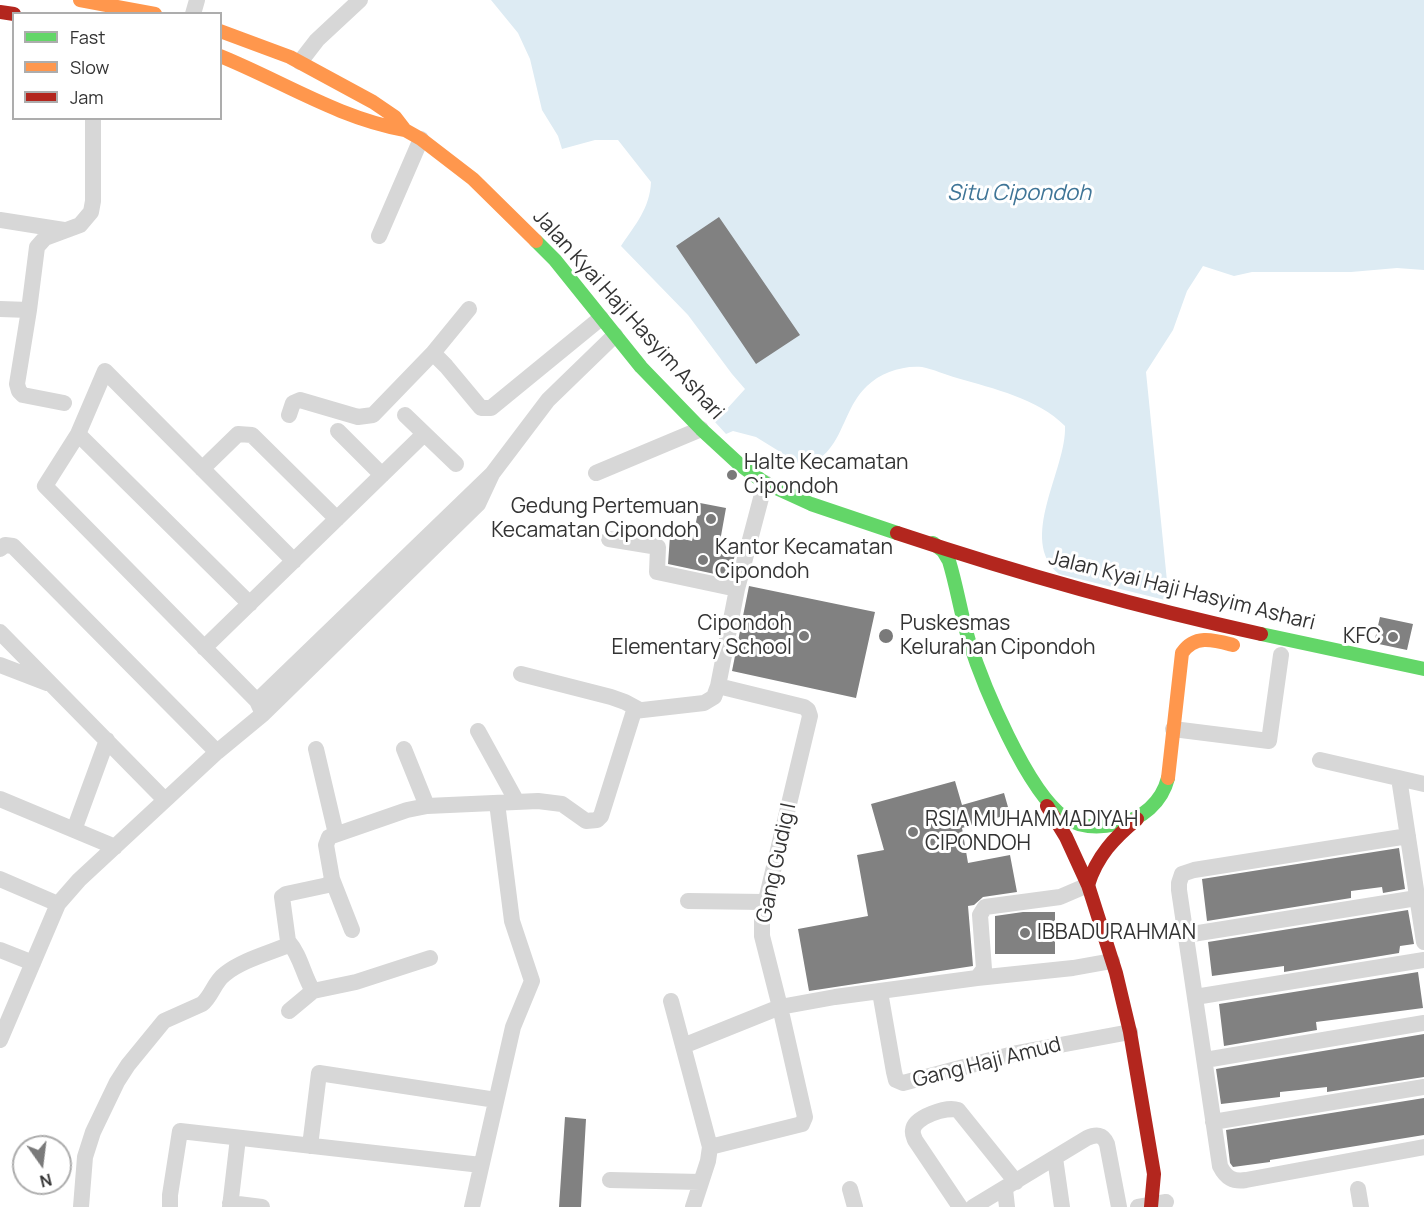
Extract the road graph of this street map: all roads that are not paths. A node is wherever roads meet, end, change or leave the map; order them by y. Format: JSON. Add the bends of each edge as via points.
{"nodes":[{"id":1,"x":80,"y":0,"type":"edge"},
{"id":2,"x":360,"y":0,"type":"edge"},
{"id":3,"x":146,"y":8,"type":"edge"},
{"id":4,"x":222,"y":32,"type":"edge"},
{"id":5,"x":222,"y":57,"type":"edge"},
{"id":6,"x":300,"y":62,"type":"junction"},
{"id":7,"x":93,"y":120,"type":"edge"},
{"id":8,"x":405,"y":130,"type":"junction"},
{"id":9,"x":421,"y":139,"type":"junction"},
{"id":10,"x":0,"y":220,"type":"edge"},
{"id":11,"x":64,"y":230,"type":"junction"},
{"id":12,"x":379,"y":236,"type":"dead end"},
{"id":13,"x":0,"y":309,"type":"edge"},
{"id":14,"x":469,"y":309,"type":"dead end"},
{"id":15,"x":30,"y":310,"type":"junction"},
{"id":16,"x":601,"y":318,"type":"junction"},
{"id":17,"x":615,"y":335,"type":"junction"},
{"id":18,"x":433,"y":353,"type":"junction"},
{"id":19,"x":64,"y":403,"type":"dead end"},
{"id":20,"x":405,"y":415,"type":"dead end"},
{"id":21,"x":290,"y":416,"type":"dead end"},
{"id":22,"x":701,"y":429,"type":"junction"},
{"id":23,"x":338,"y":431,"type":"dead end"},
{"id":24,"x":78,"y":434,"type":"junction"},
{"id":25,"x":424,"y":434,"type":"junction"},
{"id":26,"x":456,"y":464,"type":"dead end"},
{"id":27,"x":202,"y":469,"type":"junction"},
{"id":28,"x":596,"y":473,"type":"dead end"},
{"id":29,"x":382,"y":475,"type":"junction"},
{"id":30,"x":765,"y":483,"type":"junction"},
{"id":31,"x":337,"y":519,"type":"junction"},
{"id":32,"x":609,"y":539,"type":"dead end"},
{"id":33,"x":933,"y":543,"type":"junction"},
{"id":34,"x":0,"y":549,"type":"edge"},
{"id":35,"x":294,"y":561,"type":"junction"},
{"id":36,"x":982,"y":561,"type":"junction"},
{"id":37,"x":953,"y":576,"type":"junction"},
{"id":38,"x":737,"y":589,"type":"junction"},
{"id":39,"x":1116,"y":600,"type":"junction"},
{"id":40,"x":250,"y":604,"type":"junction"},
{"id":41,"x":1162,"y":625,"type":"dead end"},
{"id":42,"x":0,"y":632,"type":"edge"},
{"id":43,"x":1176,"y":640,"type":"dead end"},
{"id":44,"x":204,"y":648,"type":"junction"},
{"id":45,"x":1246,"y":648,"type":"dead end"},
{"id":46,"x":1280,"y":655,"type":"dead end"},
{"id":47,"x":1180,"y":656,"type":"junction"},
{"id":48,"x":0,"y":665,"type":"edge"},
{"id":49,"x":1424,"y":669,"type":"edge"},
{"id":50,"x":521,"y":674,"type":"dead end"},
{"id":51,"x":52,"y":685,"type":"junction"},
{"id":52,"x":718,"y":686,"type":"junction"},
{"id":53,"x":260,"y":708,"type":"junction"},
{"id":54,"x":638,"y":709,"type":"junction"},
{"id":55,"x":1173,"y":729,"type":"junction"},
{"id":56,"x":478,"y":731,"type":"dead end"},
{"id":57,"x":107,"y":740,"type":"junction"},
{"id":58,"x":316,"y":748,"type":"dead end"},
{"id":59,"x":404,"y":749,"type":"dead end"},
{"id":60,"x":217,"y":752,"type":"junction"},
{"id":61,"x":1320,"y":760,"type":"dead end"},
{"id":62,"x":1399,"y":778,"type":"junction"},
{"id":63,"x":1424,"y":784,"type":"edge"},
{"id":64,"x":1040,"y":794,"type":"junction"},
{"id":65,"x":0,"y":799,"type":"edge"},
{"id":66,"x":165,"y":800,"type":"junction"},
{"id":67,"x":518,"y":802,"type":"junction"},
{"id":68,"x":497,"y":803,"type":"junction"},
{"id":69,"x":427,"y":806,"type":"junction"},
{"id":70,"x":1140,"y":816,"type":"junction"},
{"id":71,"x":74,"y":830,"type":"junction"},
{"id":72,"x":336,"y":834,"type":"junction"},
{"id":73,"x":1408,"y":836,"type":"junction"},
{"id":74,"x":115,"y":847,"type":"junction"},
{"id":75,"x":0,"y":879,"type":"edge"},
{"id":76,"x":332,"y":879,"type":"junction"},
{"id":77,"x":1088,"y":885,"type":"junction"},
{"id":78,"x":1417,"y":898,"type":"junction"},
{"id":79,"x":688,"y":901,"type":"dead end"},
{"id":80,"x":764,"y":902,"type":"junction"},
{"id":81,"x":58,"y":904,"type":"junction"},
{"id":82,"x":352,"y":930,"type":"dead end"},
{"id":83,"x":1186,"y":935,"type":"junction"},
{"id":84,"x":288,"y":941,"type":"junction"},
{"id":85,"x":1424,"y":942,"type":"edge"},
{"id":86,"x":0,"y":950,"type":"edge"},
{"id":87,"x":430,"y":958,"type":"dead end"},
{"id":88,"x":1424,"y":960,"type":"edge"},
{"id":89,"x":1112,"y":961,"type":"junction"},
{"id":90,"x":33,"y":963,"type":"junction"},
{"id":91,"x":977,"y":978,"type":"junction"},
{"id":92,"x":313,"y":991,"type":"junction"},
{"id":93,"x":880,"y":992,"type":"junction"},
{"id":94,"x":1196,"y":998,"type":"junction"},
{"id":95,"x":671,"y":1001,"type":"dead end"},
{"id":96,"x":780,"y":1007,"type":"junction"},
{"id":97,"x":289,"y":1011,"type":"dead end"},
{"id":98,"x":1424,"y":1023,"type":"edge"},
{"id":99,"x":2,"y":1032,"type":"edge"},
{"id":100,"x":1120,"y":1033,"type":"junction"},
{"id":101,"x":683,"y":1046,"type":"junction"},
{"id":102,"x":1205,"y":1060,"type":"junction"},
{"id":103,"x":1424,"y":1087,"type":"edge"},
{"id":104,"x":496,"y":1100,"type":"junction"},
{"id":105,"x":1213,"y":1122,"type":"junction"},
{"id":106,"x":238,"y":1138,"type":"junction"},
{"id":107,"x":310,"y":1146,"type":"junction"},
{"id":108,"x":711,"y":1147,"type":"junction"},
{"id":109,"x":1424,"y":1148,"type":"edge"},
{"id":110,"x":1055,"y":1158,"type":"junction"},
{"id":111,"x":481,"y":1165,"type":"junction"},
{"id":112,"x":610,"y":1180,"type":"dead end"},
{"id":113,"x":701,"y":1182,"type":"junction"},
{"id":114,"x":1010,"y":1185,"type":"junction"},
{"id":115,"x":850,"y":1189,"type":"dead end"},
{"id":116,"x":1358,"y":1189,"type":"dead end"},
{"id":117,"x":230,"y":1205,"type":"edge"},
{"id":118,"x":1154,"y":1205,"type":"edge"},
{"id":119,"x":81,"y":1207,"type":"edge"},
{"id":120,"x":170,"y":1207,"type":"edge"},
{"id":121,"x":262,"y":1207,"type":"edge"},
{"id":122,"x":471,"y":1207,"type":"edge"},
{"id":123,"x":693,"y":1207,"type":"edge"},
{"id":124,"x":855,"y":1207,"type":"edge"},
{"id":125,"x":960,"y":1207,"type":"edge"},
{"id":126,"x":973,"y":1207,"type":"edge"},
{"id":127,"x":1007,"y":1207,"type":"edge"},
{"id":128,"x":1062,"y":1207,"type":"edge"},
{"id":129,"x":1119,"y":1207,"type":"edge"},
{"id":130,"x":1361,"y":1207,"type":"edge"}],
"edges":[{"from":1,"to":3,"type":"main road"},
{"from":2,"to":6,"type":"street","via":[[317,40]]},
{"from":4,"to":6,"type":"main road","name":"Jalan Kyai Haji Hasyim Ashari"},
{"from":5,"to":8,"type":"main road","name":"Jalan Kyai Haji Hasyim Ashari","via":[[363,121]]},
{"from":6,"to":8,"type":"main road","name":"Jalan Kyai Haji Hasyim Ashari","via":[[374,102]]},
{"from":7,"to":11,"type":"street","via":[[91,212],[80,225]]},
{"from":8,"to":9,"type":"main road","name":"Jalan Kyai Haji Hasyim Ashari"},
{"from":9,"to":12,"type":"street"},
{"from":9,"to":16,"type":"main road","name":"Jalan Kyai Haji Hasyim Ashari","via":[[509,213],[555,260]]},
{"from":10,"to":11,"type":"street"},
{"from":11,"to":15,"type":"street","via":[[45,238],[37,247]]},
{"from":13,"to":15,"type":"street"},
{"from":14,"to":18,"type":"street"},
{"from":15,"to":19,"type":"street","via":[[19,391]]},
{"from":16,"to":17,"type":"main road","name":"Jalan Kyai Haji Hasyim Ashari"},
{"from":16,"to":18,"type":"street","via":[[491,408],[481,408]]},
{"from":17,"to":22,"type":"main road","name":"Jalan Kyai Haji Hasyim Ashari"},
{"from":17,"to":53,"type":"street","via":[[548,400],[492,474]]},
{"from":18,"to":21,"type":"street","via":[[373,414],[358,417],[300,400],[293,403]]},
{"from":20,"to":25,"type":"street"},
{"from":22,"to":28,"type":"street"},
{"from":22,"to":30,"type":"main road","name":"Jalan Kyai Haji Hasyim Ashari"},
{"from":23,"to":29,"type":"street"},
{"from":24,"to":27,"type":"street","via":[[105,371]]},
{"from":24,"to":40,"type":"street"},
{"from":24,"to":44,"type":"street","via":[[45,486]]},
{"from":25,"to":26,"type":"street"},
{"from":25,"to":29,"type":"street"},
{"from":27,"to":31,"type":"street","via":[[238,434],[252,435]]},
{"from":27,"to":35,"type":"street"},
{"from":29,"to":31,"type":"street"},
{"from":30,"to":33,"type":"main road","name":"Jalan Kyai Haji Hasyim Ashari","via":[[811,504]]},
{"from":30,"to":38,"type":"street"},
{"from":31,"to":35,"type":"street"},
{"from":32,"to":38,"type":"street","via":[[658,547],[657,573]]},
{"from":33,"to":36,"type":"main road","name":"Jalan Kyai Haji Hasyim Ashari"},
{"from":33,"to":37,"type":"main road","via":[[946,556]]},
{"from":34,"to":60,"type":"street","via":[[14,546]]},
{"from":35,"to":40,"type":"street"},
{"from":36,"to":37,"type":"main road","via":[[964,563]]},
{"from":36,"to":39,"type":"main road","name":"Jalan Kyai Haji Hasyim Ashari"},
{"from":37,"to":64,"type":"main road","via":[[982,678]]},
{"from":38,"to":52,"type":"street"},
{"from":39,"to":41,"type":"main road"},
{"from":39,"to":49,"type":"main road","name":"Jalan Kyai Haji Hasyim Ashari"},
{"from":40,"to":44,"type":"street"},
{"from":42,"to":51,"type":"street"},
{"from":43,"to":47,"type":"main road"},
{"from":44,"to":53,"type":"street"},
{"from":45,"to":47,"type":"main road","name":"Jalan Kyai Haji Hasyim Ashari","via":[[1197,639],[1188,643]]},
{"from":46,"to":55,"type":"street","via":[[1269,741]]},
{"from":47,"to":55,"type":"main road"},
{"from":48,"to":51,"type":"street"},
{"from":50,"to":54,"type":"street","via":[[611,697]]},
{"from":51,"to":57,"type":"street"},
{"from":52,"to":54,"type":"street","via":[[714,697],[704,703]]},
{"from":52,"to":80,"type":"street","name":"Gang Gudig I","via":[[804,707],[810,712]]},
{"from":53,"to":60,"type":"street"},
{"from":54,"to":67,"type":"street","via":[[632,713],[597,820],[586,821],[558,803]]},
{"from":55,"to":70,"type":"main road","via":[[1166,789],[1153,807]]},
{"from":56,"to":67,"type":"street"},
{"from":57,"to":66,"type":"street"},
{"from":57,"to":71,"type":"street"},
{"from":58,"to":72,"type":"street"},
{"from":59,"to":69,"type":"street"},
{"from":60,"to":66,"type":"street"},
{"from":61,"to":62,"type":"street"},
{"from":62,"to":63,"type":"street"},
{"from":62,"to":73,"type":"street"},
{"from":64,"to":70,"type":"main road","via":[[1055,811],[1083,825],[1112,825]]},
{"from":64,"to":77,"type":"main road"},
{"from":65,"to":71,"type":"street"},
{"from":66,"to":74,"type":"street"},
{"from":67,"to":68,"type":"street"},
{"from":68,"to":69,"type":"street"},
{"from":68,"to":104,"type":"street","via":[[512,921],[532,981],[513,1028]]},
{"from":69,"to":72,"type":"street"},
{"from":70,"to":77,"type":"main road","via":[[1102,852]]},
{"from":71,"to":74,"type":"street"},
{"from":72,"to":76,"type":"street","via":[[326,845]]},
{"from":73,"to":78,"type":"street"},
{"from":73,"to":83,"type":"street","via":[[1182,874],[1179,883]]},
{"from":74,"to":81,"type":"street"},
{"from":75,"to":81,"type":"street"},
{"from":76,"to":82,"type":"street"},
{"from":76,"to":84,"type":"street","via":[[325,886],[282,897]]},
{"from":77,"to":89,"type":"main road"},
{"from":77,"to":91,"type":"street","via":[[1060,897],[985,907],[980,915],[984,969]]},
{"from":78,"to":83,"type":"street"},
{"from":78,"to":85,"type":"street"},
{"from":79,"to":80,"type":"street"},
{"from":80,"to":96,"type":"street","name":"Gang Gudig I","via":[[762,936]]},
{"from":81,"to":90,"type":"street"},
{"from":83,"to":94,"type":"street"},
{"from":84,"to":92,"type":"street","via":[[296,950]]},
{"from":84,"to":119,"type":"street","via":[[286,946],[225,974],[202,1004],[164,1021],[128,1065],[106,1101],[84,1157]]},
{"from":86,"to":90,"type":"street"},
{"from":87,"to":92,"type":"street","via":[[357,982]]},
{"from":88,"to":94,"type":"street"},
{"from":89,"to":91,"type":"street"},
{"from":89,"to":100,"type":"main road"},
{"from":90,"to":99,"type":"street"},
{"from":91,"to":93,"type":"street"},
{"from":92,"to":97,"type":"street"},
{"from":93,"to":96,"type":"street"},
{"from":93,"to":100,"type":"street","name":"Gang Haji Amud","via":[[894,1072],[903,1083],[1017,1053]]},
{"from":94,"to":102,"type":"street"},
{"from":95,"to":101,"type":"street"},
{"from":96,"to":101,"type":"street"},
{"from":96,"to":108,"type":"street","name":"Gang Gudig I","via":[[805,1117],[802,1125]]},
{"from":98,"to":102,"type":"street"},
{"from":100,"to":118,"type":"main road","via":[[1154,1174]]},
{"from":101,"to":108,"type":"street"},
{"from":102,"to":105,"type":"street"},
{"from":103,"to":105,"type":"street"},
{"from":104,"to":107,"type":"street","via":[[319,1073]]},
{"from":104,"to":111,"type":"street"},
{"from":105,"to":109,"type":"street","via":[[1220,1166],[1230,1179],[1239,1181]]},
{"from":106,"to":107,"type":"street"},
{"from":106,"to":117,"type":"street"},
{"from":106,"to":120,"type":"street","via":[[180,1131]]},
{"from":107,"to":111,"type":"street"},
{"from":108,"to":113,"type":"street"},
{"from":110,"to":114,"type":"street"},
{"from":110,"to":128,"type":"street"},
{"from":110,"to":129,"type":"street","via":[[1087,1138],[1097,1135],[1106,1140]]},
{"from":111,"to":122,"type":"street"},
{"from":112,"to":113,"type":"street"},
{"from":113,"to":123,"type":"street"},
{"from":114,"to":125,"type":"street","via":[[958,1110],[948,1108],[931,1114],[914,1126],[913,1135]]},
{"from":114,"to":126,"type":"street"},
{"from":114,"to":127,"type":"street"},
{"from":115,"to":124,"type":"street"},
{"from":116,"to":130,"type":"street"},
{"from":117,"to":121,"type":"street"}]}
